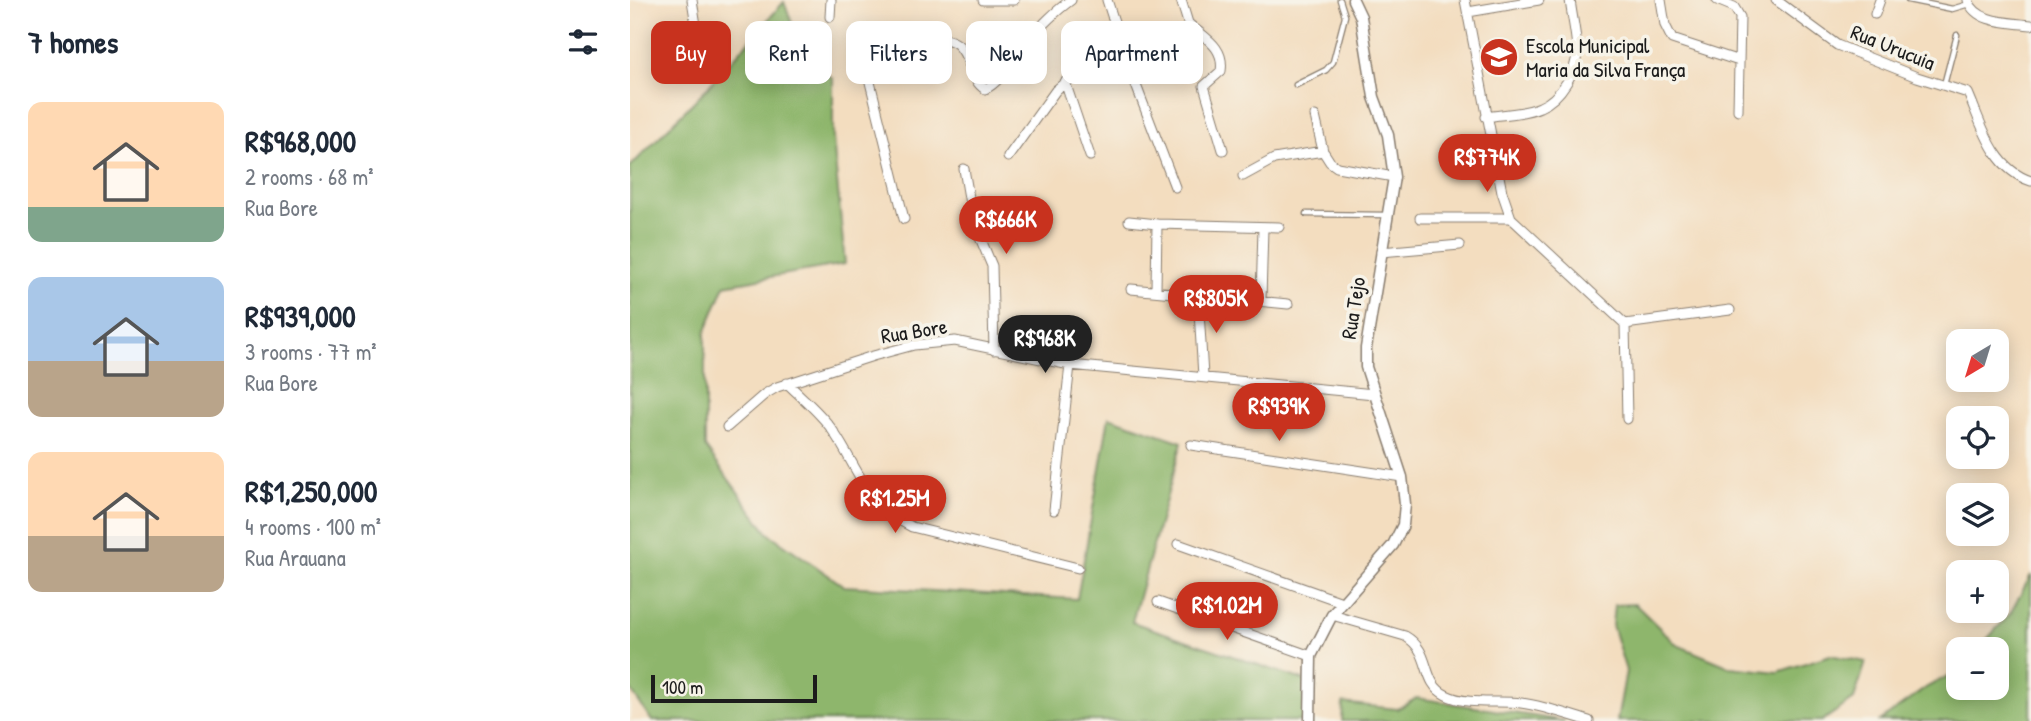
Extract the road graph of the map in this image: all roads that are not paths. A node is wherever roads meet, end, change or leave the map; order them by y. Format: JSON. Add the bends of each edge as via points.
{"nodes":[{"id":1,"x":692,"y":0,"type":"edge"},
{"id":2,"x":831,"y":0,"type":"edge"},
{"id":3,"x":983,"y":0,"type":"edge"},
{"id":4,"x":1014,"y":0,"type":"edge"},
{"id":5,"x":1071,"y":0,"type":"edge"},
{"id":6,"x":1107,"y":0,"type":"edge"},
{"id":7,"x":1181,"y":0,"type":"edge"},
{"id":8,"x":1340,"y":0,"type":"edge"},
{"id":9,"x":1353,"y":0,"type":"edge"},
{"id":10,"x":1465,"y":0,"type":"edge"},
{"id":11,"x":1539,"y":0,"type":"edge"},
{"id":12,"x":1570,"y":0,"type":"edge"},
{"id":13,"x":1661,"y":0,"type":"edge"},
{"id":14,"x":1717,"y":0,"type":"edge"},
{"id":15,"x":1776,"y":0,"type":"edge"},
{"id":16,"x":1880,"y":0,"type":"edge"},
{"id":17,"x":1909,"y":0,"type":"edge"},
{"id":18,"x":1968,"y":2,"type":"edge"},
{"id":19,"x":1468,"y":12,"type":"junction"},
{"id":20,"x":1875,"y":14,"type":"dead end"},
{"id":21,"x":830,"y":17,"type":"dead end"},
{"id":22,"x":695,"y":21,"type":"edge"},
{"id":23,"x":1114,"y":21,"type":"edge"},
{"id":24,"x":2031,"y":25,"type":"edge"},
{"id":25,"x":1957,"y":35,"type":"dead end"},
{"id":26,"x":1739,"y":61,"type":"junction"},
{"id":27,"x":1063,"y":84,"type":"edge"},
{"id":28,"x":1066,"y":84,"type":"edge"},
{"id":29,"x":1136,"y":84,"type":"edge"},
{"id":30,"x":1296,"y":85,"type":"dead end"},
{"id":31,"x":1943,"y":86,"type":"junction"},
{"id":32,"x":1738,"y":110,"type":"dead end"},
{"id":33,"x":1315,"y":116,"type":"dead end"},
{"id":34,"x":1486,"y":117,"type":"junction"},
{"id":35,"x":1223,"y":150,"type":"dead end"},
{"id":36,"x":1323,"y":151,"type":"junction"},
{"id":37,"x":1090,"y":156,"type":"dead end"},
{"id":38,"x":1008,"y":157,"type":"dead end"},
{"id":39,"x":964,"y":169,"type":"dead end"},
{"id":40,"x":1243,"y":176,"type":"dead end"},
{"id":41,"x":1394,"y":177,"type":"junction"},
{"id":42,"x":2031,"y":181,"type":"edge"},
{"id":43,"x":1175,"y":187,"type":"dead end"},
{"id":44,"x":1306,"y":215,"type":"dead end"},
{"id":45,"x":1387,"y":215,"type":"junction"},
{"id":46,"x":1420,"y":218,"type":"dead end"},
{"id":47,"x":1511,"y":218,"type":"junction"},
{"id":48,"x":904,"y":219,"type":"dead end"},
{"id":49,"x":1129,"y":221,"type":"dead end"},
{"id":50,"x":1157,"y":224,"type":"junction"},
{"id":51,"x":1279,"y":227,"type":"dead end"},
{"id":52,"x":1263,"y":228,"type":"junction"},
{"id":53,"x":1460,"y":245,"type":"dead end"},
{"id":54,"x":1381,"y":252,"type":"junction"},
{"id":55,"x":1131,"y":289,"type":"dead end"},
{"id":56,"x":1156,"y":290,"type":"junction"},
{"id":57,"x":1198,"y":295,"type":"junction"},
{"id":58,"x":1261,"y":300,"type":"junction"},
{"id":59,"x":1289,"y":304,"type":"dead end"},
{"id":60,"x":1730,"y":310,"type":"dead end"},
{"id":61,"x":1625,"y":324,"type":"junction"},
{"id":62,"x":994,"y":351,"type":"junction"},
{"id":63,"x":1070,"y":365,"type":"junction"},
{"id":64,"x":1203,"y":376,"type":"junction"},
{"id":65,"x":786,"y":383,"type":"junction"},
{"id":66,"x":1374,"y":394,"type":"junction"},
{"id":67,"x":1627,"y":419,"type":"dead end"},
{"id":68,"x":727,"y":427,"type":"dead end"},
{"id":69,"x":1191,"y":445,"type":"dead end"},
{"id":70,"x":1402,"y":477,"type":"junction"},
{"id":71,"x":1054,"y":510,"type":"dead end"},
{"id":72,"x":1178,"y":544,"type":"dead end"},
{"id":73,"x":1078,"y":568,"type":"dead end"},
{"id":74,"x":1342,"y":601,"type":"junction"},
{"id":75,"x":1158,"y":602,"type":"dead end"},
{"id":76,"x":1332,"y":615,"type":"junction"},
{"id":77,"x":1311,"y":656,"type":"junction"},
{"id":78,"x":1310,"y":721,"type":"edge"},
{"id":79,"x":1589,"y":721,"type":"edge"}],
"edges":[{"from":1,"to":22,"type":"street"},
{"from":2,"to":21,"type":"street"},
{"from":3,"to":4,"type":"street"},
{"from":5,"to":48,"type":"street","via":[[985,89],[964,51],[948,38],[878,33],[867,39],[863,54]]},
{"from":6,"to":23,"type":"street"},
{"from":7,"to":35,"type":"street","via":[[1188,23],[1205,34],[1219,53],[1222,67],[1204,89]]},
{"from":8,"to":30,"type":"lane","via":[[1345,16],[1333,62]]},
{"from":9,"to":41,"type":"street","name":"Rua Tejo","via":[[1361,17]]},
{"from":10,"to":19,"type":"street"},
{"from":11,"to":19,"type":"street"},
{"from":12,"to":34,"type":"street","via":[[1577,51],[1564,86],[1539,108]]},
{"from":13,"to":26,"type":"street","via":[[1672,40]]},
{"from":14,"to":26,"type":"street","via":[[1739,12]]},
{"from":15,"to":31,"type":"street","name":"Rua Urucuia","via":[[1837,45]]},
{"from":16,"to":20,"type":"street"},
{"from":17,"to":18,"type":"lane","via":[[1952,9]]},
{"from":18,"to":24,"type":"street","via":[[1985,18]]},
{"from":19,"to":34,"type":"street"},
{"from":25,"to":31,"type":"lane"},
{"from":26,"to":32,"type":"street"},
{"from":27,"to":38,"type":"street"},
{"from":28,"to":37,"type":"street"},
{"from":29,"to":43,"type":"street"},
{"from":31,"to":42,"type":"street","name":"Rua Urucuia","via":[[1968,93],[1994,152],[2007,168]]},
{"from":33,"to":36,"type":"street"},
{"from":34,"to":47,"type":"street"},
{"from":36,"to":40,"type":"street","via":[[1274,159]]},
{"from":36,"to":41,"type":"street","via":[[1337,167]]},
{"from":39,"to":62,"type":"street","via":[[973,221],[992,266]]},
{"from":41,"to":45,"type":"street","name":"Rua Tejo"},
{"from":44,"to":45,"type":"lane"},
{"from":45,"to":54,"type":"street","name":"Rua Tejo"},
{"from":46,"to":47,"type":"street"},
{"from":47,"to":61,"type":"street"},
{"from":49,"to":50,"type":"street"},
{"from":50,"to":52,"type":"street"},
{"from":50,"to":56,"type":"street"},
{"from":51,"to":52,"type":"street"},
{"from":52,"to":58,"type":"street"},
{"from":53,"to":54,"type":"street"},
{"from":54,"to":66,"type":"street","name":"Rua Tejo","via":[[1366,348]]},
{"from":55,"to":56,"type":"street"},
{"from":56,"to":57,"type":"street"},
{"from":57,"to":58,"type":"street"},
{"from":57,"to":64,"type":"street"},
{"from":58,"to":59,"type":"street"},
{"from":60,"to":61,"type":"street"},
{"from":61,"to":67,"type":"street"},
{"from":62,"to":63,"type":"street","name":"Rua Bore"},
{"from":62,"to":65,"type":"street","name":"Rua Bore","via":[[955,341],[914,345]]},
{"from":63,"to":64,"type":"street","name":"Rua Bore"},
{"from":63,"to":71,"type":"street"},
{"from":64,"to":66,"type":"street","name":"Rua Bore"},
{"from":65,"to":68,"type":"street","name":"Rua Bore","via":[[765,394]]},
{"from":65,"to":73,"type":"street","via":[[832,429],[865,487],[895,519]]},
{"from":66,"to":70,"type":"street","name":"Rua Tejo"},
{"from":69,"to":70,"type":"street"},
{"from":70,"to":74,"type":"street","name":"Rua Tejo","via":[[1403,525],[1393,545]]},
{"from":72,"to":74,"type":"street"},
{"from":74,"to":76,"type":"street","name":"Rua Tejo"},
{"from":75,"to":77,"type":"street"},
{"from":76,"to":77,"type":"street","name":"Rua Tejo"},
{"from":76,"to":79,"type":"street","via":[[1415,642],[1429,677],[1446,695],[1542,707]]},
{"from":77,"to":78,"type":"street","name":"Rua Tejo"}]}
